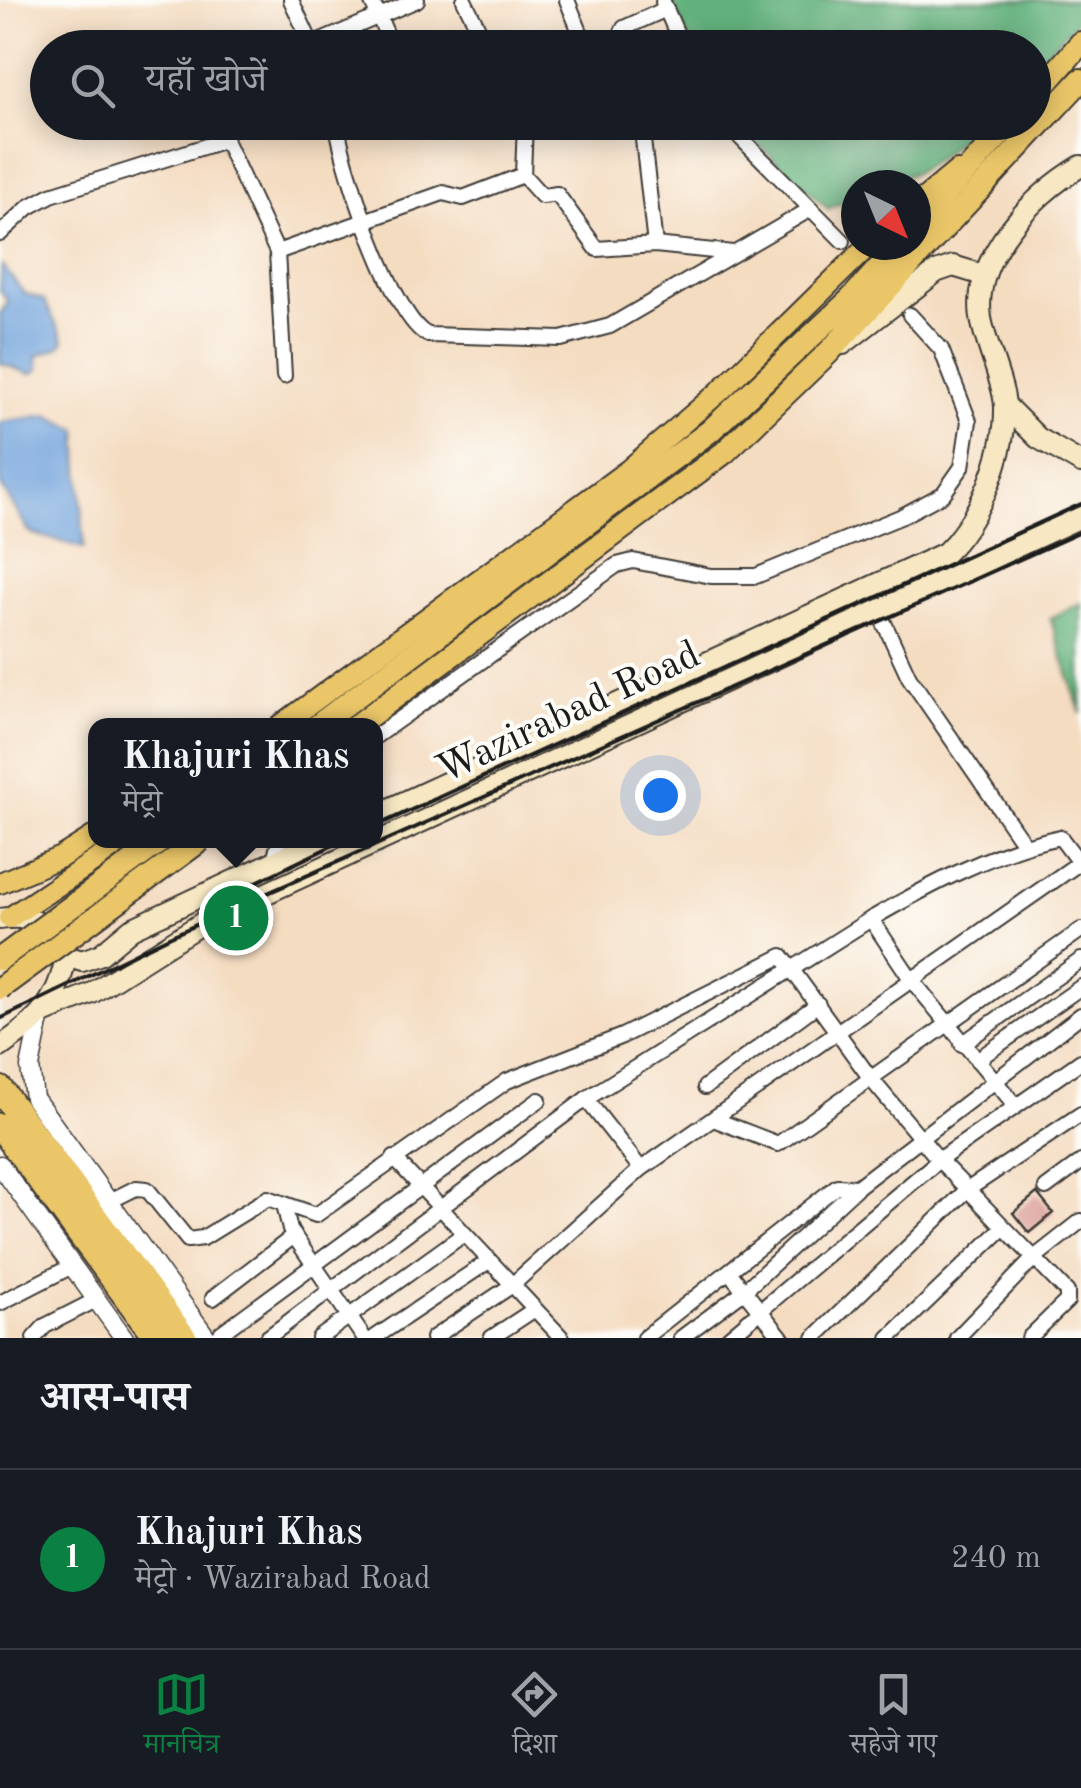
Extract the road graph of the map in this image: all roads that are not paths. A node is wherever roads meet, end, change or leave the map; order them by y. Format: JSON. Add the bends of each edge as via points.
{"nodes":[{"id":1,"x":290,"y":0,"type":"edge"},
{"id":2,"x":371,"y":0,"type":"edge"},
{"id":3,"x":418,"y":0,"type":"edge"},
{"id":4,"x":464,"y":0,"type":"edge"},
{"id":5,"x":566,"y":0,"type":"edge"},
{"id":6,"x":664,"y":4,"type":"edge"},
{"id":7,"x":379,"y":16,"type":"junction"},
{"id":8,"x":302,"y":30,"type":"edge"},
{"id":9,"x":355,"y":30,"type":"edge"},
{"id":10,"x":385,"y":30,"type":"edge"},
{"id":11,"x":479,"y":30,"type":"edge"},
{"id":12,"x":579,"y":30,"type":"edge"},
{"id":13,"x":623,"y":30,"type":"edge"},
{"id":14,"x":675,"y":30,"type":"edge"},
{"id":15,"x":1081,"y":43,"type":"edge"},
{"id":16,"x":1051,"y":77,"type":"edge"},
{"id":17,"x":1081,"y":80,"type":"edge"},
{"id":18,"x":1051,"y":112,"type":"edge"},
{"id":19,"x":225,"y":140,"type":"joint"},
{"id":20,"x":342,"y":140,"type":"edge"},
{"id":21,"x":525,"y":140,"type":"edge"},
{"id":22,"x":643,"y":140,"type":"edge"},
{"id":23,"x":742,"y":140,"type":"edge"},
{"id":24,"x":992,"y":140,"type":"edge"},
{"id":25,"x":995,"y":140,"type":"edge"},
{"id":26,"x":1025,"y":140,"type":"edge"},
{"id":27,"x":1081,"y":166,"type":"edge"},
{"id":28,"x":524,"y":175,"type":"junction"},
{"id":29,"x":931,"y":192,"type":"edge"},
{"id":30,"x":809,"y":210,"type":"junction"},
{"id":31,"x":931,"y":210,"type":"edge"},
{"id":32,"x":362,"y":222,"type":"junction"},
{"id":33,"x":0,"y":234,"type":"edge"},
{"id":34,"x":841,"y":238,"type":"edge"},
{"id":35,"x":655,"y":244,"type":"junction"},
{"id":36,"x":277,"y":252,"type":"junction"},
{"id":37,"x":734,"y":253,"type":"junction"},
{"id":38,"x":853,"y":260,"type":"edge"},
{"id":39,"x":886,"y":260,"type":"edge"},
{"id":40,"x":984,"y":275,"type":"junction"},
{"id":41,"x":910,"y":315,"type":"dead end"},
{"id":42,"x":828,"y":352,"type":"junction"},
{"id":43,"x":284,"y":376,"type":"dead end"},
{"id":44,"x":1006,"y":405,"type":"junction"},
{"id":45,"x":1081,"y":463,"type":"edge"},
{"id":46,"x":1081,"y":517,"type":"edge"},
{"id":47,"x":880,"y":612,"type":"junction"},
{"id":48,"x":291,"y":718,"type":"edge"},
{"id":49,"x":328,"y":718,"type":"edge"},
{"id":50,"x":367,"y":718,"type":"edge"},
{"id":51,"x":383,"y":731,"type":"edge"},
{"id":52,"x":383,"y":812,"type":"edge"},
{"id":53,"x":88,"y":839,"type":"edge"},
{"id":54,"x":383,"y":839,"type":"edge"},
{"id":55,"x":1024,"y":844,"type":"junction"},
{"id":56,"x":113,"y":848,"type":"edge"},
{"id":57,"x":151,"y":848,"type":"edge"},
{"id":58,"x":190,"y":848,"type":"edge"},
{"id":59,"x":277,"y":848,"type":"edge"},
{"id":60,"x":303,"y":848,"type":"edge"},
{"id":61,"x":364,"y":848,"type":"edge"},
{"id":62,"x":273,"y":862,"type":"junction"},
{"id":63,"x":1080,"y":864,"type":"edge"},
{"id":64,"x":0,"y":883,"type":"edge"},
{"id":65,"x":4,"y":918,"type":"edge"},
{"id":66,"x":871,"y":920,"type":"junction"},
{"id":67,"x":1081,"y":930,"type":"edge"},
{"id":68,"x":66,"y":956,"type":"junction"},
{"id":69,"x":0,"y":959,"type":"edge"},
{"id":70,"x":1081,"y":960,"type":"edge"},
{"id":71,"x":793,"y":970,"type":"junction"},
{"id":72,"x":911,"y":980,"type":"junction"},
{"id":73,"x":0,"y":988,"type":"edge"},
{"id":74,"x":1081,"y":988,"type":"edge"},
{"id":75,"x":818,"y":1004,"type":"junction"},
{"id":76,"x":41,"y":1014,"type":"junction"},
{"id":77,"x":1081,"y":1015,"type":"edge"},
{"id":78,"x":948,"y":1026,"type":"junction"},
{"id":79,"x":837,"y":1031,"type":"junction"},
{"id":80,"x":962,"y":1044,"type":"junction"},
{"id":81,"x":0,"y":1047,"type":"edge"},
{"id":82,"x":977,"y":1060,"type":"junction"},
{"id":83,"x":1081,"y":1061,"type":"edge"},
{"id":84,"x":871,"y":1079,"type":"junction"},
{"id":85,"x":995,"y":1080,"type":"junction"},
{"id":86,"x":705,"y":1086,"type":"dead end"},
{"id":87,"x":0,"y":1089,"type":"edge"},
{"id":88,"x":586,"y":1099,"type":"junction"},
{"id":89,"x":539,"y":1100,"type":"dead end"},
{"id":90,"x":1014,"y":1104,"type":"junction"},
{"id":91,"x":1081,"y":1114,"type":"edge"},
{"id":92,"x":716,"y":1120,"type":"junction"},
{"id":93,"x":0,"y":1126,"type":"edge"},
{"id":94,"x":918,"y":1136,"type":"junction"},
{"id":95,"x":394,"y":1158,"type":"junction"},
{"id":96,"x":938,"y":1160,"type":"junction"},
{"id":97,"x":1081,"y":1162,"type":"edge"},
{"id":98,"x":0,"y":1165,"type":"edge"},
{"id":99,"x":641,"y":1169,"type":"junction"},
{"id":100,"x":856,"y":1186,"type":"junction"},
{"id":101,"x":420,"y":1187,"type":"junction"},
{"id":102,"x":1046,"y":1188,"type":"dead end"},
{"id":103,"x":967,"y":1190,"type":"junction"},
{"id":104,"x":114,"y":1199,"type":"junction"},
{"id":105,"x":284,"y":1204,"type":"junction"},
{"id":106,"x":443,"y":1211,"type":"junction"},
{"id":107,"x":1081,"y":1221,"type":"edge"},
{"id":108,"x":1003,"y":1228,"type":"junction"},
{"id":109,"x":464,"y":1234,"type":"junction"},
{"id":110,"x":294,"y":1236,"type":"junction"},
{"id":111,"x":1034,"y":1258,"type":"junction"},
{"id":112,"x":489,"y":1260,"type":"junction"},
{"id":113,"x":313,"y":1264,"type":"junction"},
{"id":114,"x":72,"y":1266,"type":"junction"},
{"id":115,"x":730,"y":1273,"type":"junction"},
{"id":116,"x":511,"y":1286,"type":"junction"},
{"id":117,"x":744,"y":1291,"type":"junction"},
{"id":118,"x":332,"y":1292,"type":"junction"},
{"id":119,"x":213,"y":1298,"type":"dead end"},
{"id":120,"x":96,"y":1300,"type":"junction"},
{"id":121,"x":0,"y":1302,"type":"edge"},
{"id":122,"x":534,"y":1309,"type":"junction"},
{"id":123,"x":760,"y":1312,"type":"junction"},
{"id":124,"x":350,"y":1317,"type":"junction"},
{"id":125,"x":214,"y":1335,"type":"edge"},
{"id":126,"x":556,"y":1336,"type":"edge"},
{"id":127,"x":120,"y":1337,"type":"edge"},
{"id":128,"x":34,"y":1338,"type":"edge"},
{"id":129,"x":156,"y":1338,"type":"edge"},
{"id":130,"x":184,"y":1338,"type":"edge"},
{"id":131,"x":267,"y":1338,"type":"edge"},
{"id":132,"x":319,"y":1338,"type":"edge"},
{"id":133,"x":364,"y":1338,"type":"edge"},
{"id":134,"x":374,"y":1338,"type":"edge"},
{"id":135,"x":433,"y":1338,"type":"edge"},
{"id":136,"x":491,"y":1338,"type":"edge"},
{"id":137,"x":644,"y":1338,"type":"edge"},
{"id":138,"x":682,"y":1338,"type":"edge"},
{"id":139,"x":728,"y":1338,"type":"edge"},
{"id":140,"x":782,"y":1338,"type":"edge"},
{"id":141,"x":814,"y":1338,"type":"edge"},
{"id":142,"x":889,"y":1338,"type":"edge"},
{"id":143,"x":957,"y":1338,"type":"edge"},
{"id":144,"x":1029,"y":1338,"type":"edge"}],
"edges":[{"from":1,"to":8,"type":"street"},
{"from":2,"to":7,"type":"street"},
{"from":3,"to":7,"type":"street"},
{"from":4,"to":11,"type":"street"},
{"from":5,"to":12,"type":"street"},
{"from":6,"to":13,"type":"street"},
{"from":6,"to":14,"type":"street"},
{"from":7,"to":9,"type":"street"},
{"from":7,"to":10,"type":"street"},
{"from":15,"to":16,"type":"highway"},
{"from":17,"to":18,"type":"highway"},
{"from":19,"to":33,"type":"street","via":[[51,195]]},
{"from":19,"to":36,"type":"street"},
{"from":20,"to":32,"type":"street"},
{"from":21,"to":28,"type":"street"},
{"from":22,"to":35,"type":"street"},
{"from":23,"to":30,"type":"street"},
{"from":24,"to":29,"type":"main road"},
{"from":25,"to":31,"type":"highway"},
{"from":26,"to":42,"type":"highway"},
{"from":27,"to":40,"type":"main road","via":[[1052,184],[1027,212]]},
{"from":28,"to":32,"type":"street","via":[[463,198],[444,193]]},
{"from":28,"to":35,"type":"street","via":[[542,196],[557,194],[597,249]]},
{"from":30,"to":34,"type":"street"},
{"from":30,"to":37,"type":"street"},
{"from":32,"to":36,"type":"street"},
{"from":32,"to":37,"type":"street","via":[[412,323],[429,335],[561,339],[591,332],[628,318]]},
{"from":35,"to":37,"type":"street"},
{"from":36,"to":43,"type":"street"},
{"from":38,"to":48,"type":"main road","via":[[627,471]]},
{"from":39,"to":49,"type":"highway","via":[[710,431]]},
{"from":40,"to":42,"type":"main road","via":[[952,266],[936,272]]},
{"from":40,"to":44,"type":"main road","name":"Wazirabad Road","via":[[981,318]]},
{"from":41,"to":51,"type":"street","via":[[941,349],[970,421],[962,467],[942,494],[756,576],[711,576],[633,561],[617,565]]},
{"from":42,"to":50,"type":"highway","via":[[725,452]]},
{"from":44,"to":45,"type":"main road","via":[[1038,438]]},
{"from":44,"to":52,"type":"main road","name":"Wazirabad Road","via":[[980,506],[944,553]]},
{"from":46,"to":47,"type":"main road","name":"Wazirabad Road"},
{"from":47,"to":54,"type":"main road","name":"Wazirabad Road"},
{"from":47,"to":55,"type":"street","via":[[909,677]]},
{"from":53,"to":64,"type":"main road"},
{"from":55,"to":63,"type":"street","via":[[1060,837]]},
{"from":55,"to":66,"type":"street"},
{"from":56,"to":65,"type":"main road"},
{"from":57,"to":69,"type":"highway","bridge":true},
{"from":58,"to":73,"type":"highway","bridge":true},
{"from":59,"to":62,"type":"street"},
{"from":60,"to":62,"type":"main road"},
{"from":61,"to":76,"type":"main road","name":"Wazirabad Road","via":[[202,922],[92,992]]},
{"from":62,"to":68,"type":"main road","via":[[130,928],[101,954],[82,961]]},
{"from":63,"to":72,"type":"street"},
{"from":65,"to":68,"type":"main road","via":[[45,926]]},
{"from":66,"to":71,"type":"street"},
{"from":66,"to":72,"type":"street"},
{"from":67,"to":78,"type":"street"},
{"from":68,"to":76,"type":"main road","via":[[61,988]]},
{"from":70,"to":80,"type":"street"},
{"from":71,"to":75,"type":"street"},
{"from":71,"to":88,"type":"street"},
{"from":71,"to":95,"type":"street","via":[[780,956],[622,1036],[534,1068]]},
{"from":72,"to":78,"type":"street"},
{"from":72,"to":79,"type":"street"},
{"from":74,"to":82,"type":"street"},
{"from":75,"to":79,"type":"street"},
{"from":75,"to":86,"type":"street"},
{"from":76,"to":81,"type":"main road"},
{"from":76,"to":104,"type":"street","via":[[30,1067],[34,1098]]},
{"from":77,"to":85,"type":"street"},
{"from":78,"to":80,"type":"street"},
{"from":78,"to":84,"type":"street"},
{"from":79,"to":84,"type":"street"},
{"from":79,"to":92,"type":"street"},
{"from":80,"to":82,"type":"street"},
{"from":82,"to":85,"type":"street"},
{"from":83,"to":90,"type":"street"},
{"from":84,"to":92,"type":"street","via":[[778,1144]]},
{"from":84,"to":94,"type":"street"},
{"from":85,"to":90,"type":"street"},
{"from":85,"to":94,"type":"street"},
{"from":87,"to":130,"type":"highway"},
{"from":88,"to":99,"type":"street"},
{"from":88,"to":106,"type":"street"},
{"from":89,"to":101,"type":"street"},
{"from":90,"to":96,"type":"street"},
{"from":91,"to":103,"type":"street"},
{"from":92,"to":99,"type":"street"},
{"from":93,"to":129,"type":"highway"},
{"from":94,"to":96,"type":"street"},
{"from":94,"to":100,"type":"street"},
{"from":95,"to":101,"type":"street"},
{"from":95,"to":105,"type":"street","via":[[316,1215]]},
{"from":96,"to":103,"type":"street"},
{"from":96,"to":123,"type":"street"},
{"from":97,"to":102,"type":"street"},
{"from":98,"to":114,"type":"street"},
{"from":99,"to":116,"type":"street"},
{"from":100,"to":115,"type":"street","via":[[837,1186]]},
{"from":100,"to":117,"type":"street"},
{"from":101,"to":106,"type":"street"},
{"from":101,"to":113,"type":"street"},
{"from":103,"to":108,"type":"street"},
{"from":103,"to":141,"type":"street"},
{"from":104,"to":105,"type":"street","via":[[136,1188],[152,1192],[188,1240],[203,1238],[268,1198]]},
{"from":104,"to":125,"type":"street"},
{"from":105,"to":110,"type":"street"},
{"from":106,"to":109,"type":"street"},
{"from":106,"to":118,"type":"street"},
{"from":107,"to":111,"type":"street"},
{"from":108,"to":111,"type":"street"},
{"from":108,"to":142,"type":"street"},
{"from":109,"to":112,"type":"street"},
{"from":109,"to":124,"type":"street"},
{"from":110,"to":113,"type":"street"},
{"from":110,"to":119,"type":"street"},
{"from":111,"to":143,"type":"street"},
{"from":111,"to":144,"type":"street","via":[[1069,1296]]},
{"from":112,"to":116,"type":"street"},
{"from":112,"to":134,"type":"street"},
{"from":113,"to":118,"type":"street"},
{"from":113,"to":125,"type":"street"},
{"from":114,"to":120,"type":"street"},
{"from":114,"to":121,"type":"street"},
{"from":115,"to":117,"type":"street"},
{"from":115,"to":137,"type":"street"},
{"from":116,"to":122,"type":"street"},
{"from":116,"to":135,"type":"street"},
{"from":117,"to":123,"type":"street"},
{"from":117,"to":138,"type":"street"},
{"from":118,"to":124,"type":"street"},
{"from":118,"to":131,"type":"street"},
{"from":120,"to":127,"type":"street"},
{"from":120,"to":128,"type":"street"},
{"from":122,"to":126,"type":"street"},
{"from":122,"to":136,"type":"street"},
{"from":123,"to":139,"type":"street"},
{"from":123,"to":140,"type":"street"},
{"from":124,"to":132,"type":"street"},
{"from":124,"to":133,"type":"street"}]}
